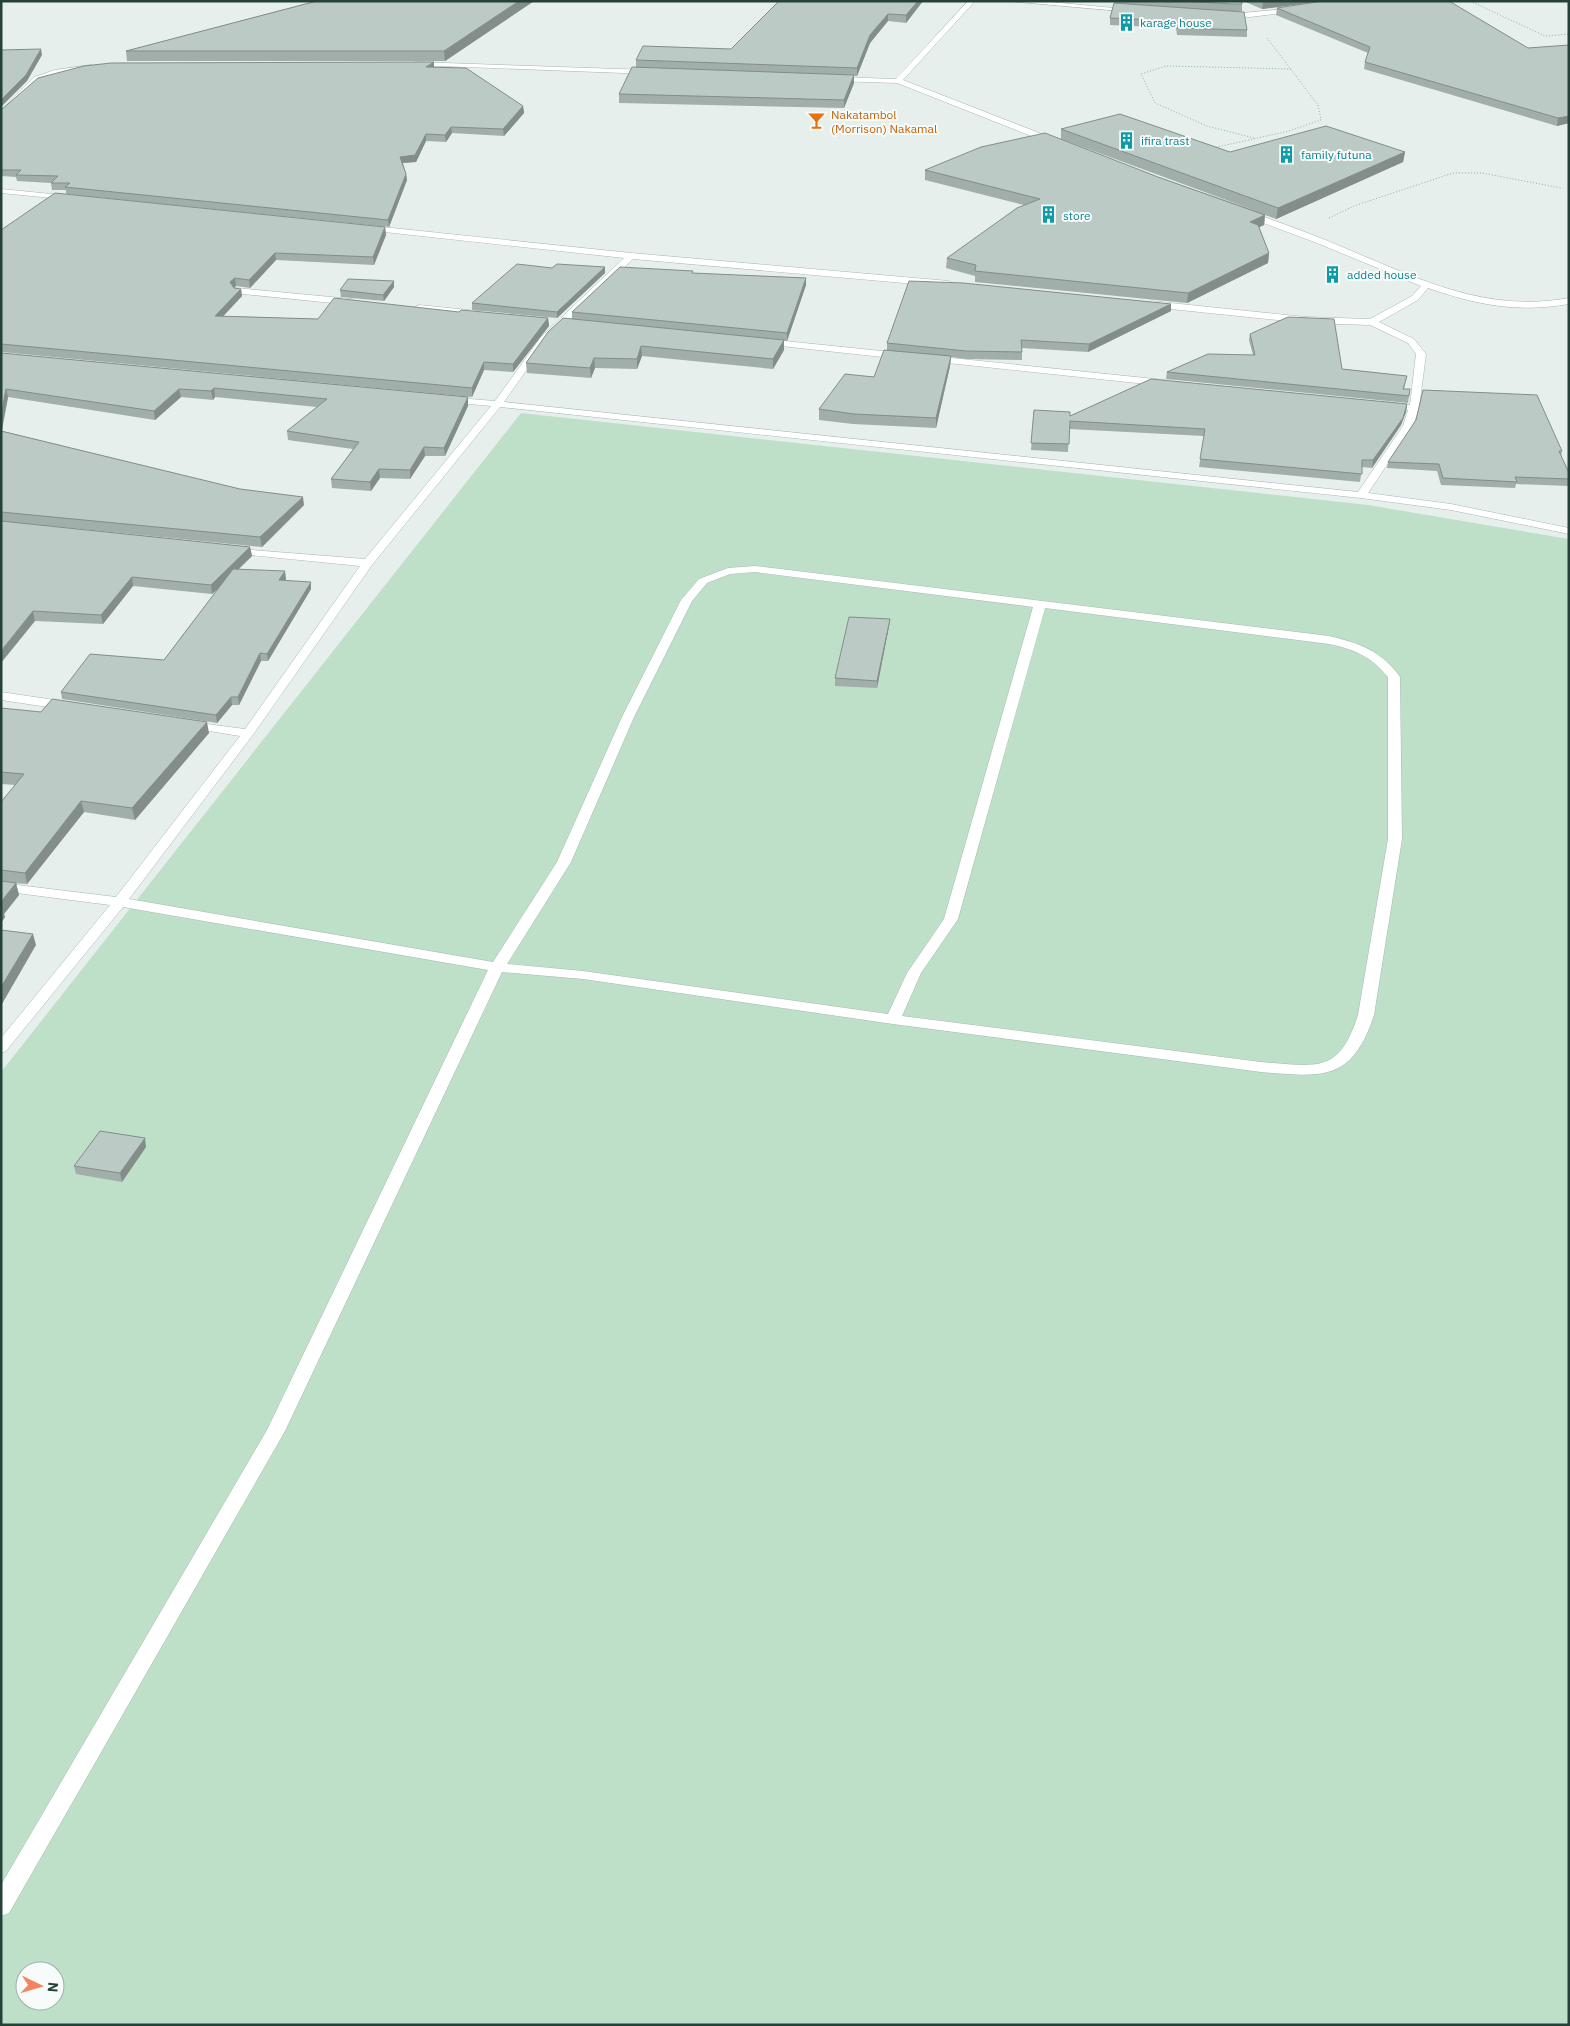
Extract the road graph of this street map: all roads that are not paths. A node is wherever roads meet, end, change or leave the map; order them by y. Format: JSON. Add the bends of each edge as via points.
{"nodes":[{"id":1,"x":972,"y":1,"type":"edge"},
{"id":2,"x":1010,"y":1,"type":"edge"},
{"id":3,"x":1308,"y":8,"type":"edge"},
{"id":4,"x":1144,"y":11,"type":"edge"},
{"id":5,"x":1215,"y":15,"type":"edge"},
{"id":6,"x":408,"y":64,"type":"edge"},
{"id":7,"x":104,"y":66,"type":"edge"},
{"id":8,"x":654,"y":73,"type":"edge"},
{"id":9,"x":830,"y":79,"type":"edge"},
{"id":10,"x":898,"y":81,"type":"junction"},
{"id":11,"x":1,"y":114,"type":"edge"},
{"id":12,"x":1062,"y":144,"type":"edge"},
{"id":13,"x":1,"y":191,"type":"edge"},
{"id":14,"x":81,"y":199,"type":"edge"},
{"id":15,"x":1235,"y":209,"type":"edge"},
{"id":16,"x":356,"y":226,"type":"edge"},
{"id":17,"x":631,"y":256,"type":"junction"},
{"id":18,"x":956,"y":284,"type":"edge"},
{"id":19,"x":1426,"y":285,"type":"junction"},
{"id":20,"x":236,"y":291,"type":"edge"},
{"id":21,"x":1569,"y":301,"type":"edge"},
{"id":22,"x":364,"y":303,"type":"edge"},
{"id":23,"x":1141,"y":303,"type":"edge"},
{"id":24,"x":413,"y":308,"type":"edge"},
{"id":25,"x":492,"y":315,"type":"edge"},
{"id":26,"x":555,"y":321,"type":"junction"},
{"id":27,"x":1372,"y":322,"type":"junction"},
{"id":28,"x":580,"y":323,"type":"edge"},
{"id":29,"x":759,"y":342,"type":"edge"},
{"id":30,"x":1176,"y":384,"type":"edge"},
{"id":31,"x":439,"y":398,"type":"edge"},
{"id":32,"x":498,"y":404,"type":"junction"},
{"id":33,"x":1374,"y":404,"type":"edge"},
{"id":34,"x":1414,"y":408,"type":"junction"},
{"id":35,"x":1361,"y":495,"type":"junction"},
{"id":36,"x":1569,"y":530,"type":"edge"},
{"id":37,"x":215,"y":548,"type":"edge"},
{"id":38,"x":368,"y":564,"type":"junction"},
{"id":39,"x":1040,"y":604,"type":"junction"},
{"id":40,"x":1,"y":696,"type":"edge"},
{"id":41,"x":85,"y":709,"type":"edge"},
{"id":42,"x":171,"y":722,"type":"edge"},
{"id":43,"x":248,"y":733,"type":"junction"},
{"id":44,"x":1,"y":887,"type":"edge"},
{"id":45,"x":120,"y":902,"type":"junction"},
{"id":46,"x":497,"y":967,"type":"junction"},
{"id":47,"x":894,"y":1019,"type":"junction"},
{"id":48,"x":1,"y":1048,"type":"edge"},
{"id":49,"x":1,"y":1906,"type":"edge"}],
"edges":[{"from":1,"to":10,"type":"street"},
{"from":2,"to":4,"type":"street"},
{"from":3,"to":5,"type":"street","via":[[1250,15]]},
{"from":6,"to":8,"type":"street"},
{"from":7,"to":11,"type":"street","via":[[55,72],[37,79]]},
{"from":9,"to":10,"type":"street"},
{"from":10,"to":12,"type":"street"},
{"from":13,"to":14,"type":"street"},
{"from":15,"to":19,"type":"street"},
{"from":16,"to":17,"type":"street"},
{"from":17,"to":18,"type":"street"},
{"from":17,"to":26,"type":"street"},
{"from":19,"to":21,"type":"street","via":[[1466,297],[1514,305],[1533,307]]},
{"from":19,"to":27,"type":"street","via":[[1415,298]]},
{"from":20,"to":22,"type":"street"},
{"from":23,"to":27,"type":"street","via":[[1306,320]]},
{"from":24,"to":25,"type":"street"},
{"from":26,"to":28,"type":"street"},
{"from":26,"to":32,"type":"street"},
{"from":27,"to":34,"type":"street","via":[[1411,341],[1421,354]]},
{"from":29,"to":30,"type":"street"},
{"from":31,"to":32,"type":"street"},
{"from":32,"to":35,"type":"street"},
{"from":32,"to":38,"type":"street"},
{"from":33,"to":34,"type":"street"},
{"from":34,"to":35,"type":"street","via":[[1408,426]]},
{"from":35,"to":36,"type":"street","via":[[1451,506]]},
{"from":37,"to":38,"type":"street"},
{"from":38,"to":43,"type":"street"},
{"from":39,"to":46,"type":"street","via":[[755,568],[728,571],[703,581],[687,600],[628,717],[564,862]]},
{"from":39,"to":47,"type":"street","via":[[951,919],[914,973]]},
{"from":39,"to":47,"type":"street","via":[[1329,640],[1357,647],[1384,663],[1394,677],[1395,839],[1360,1038],[1349,1056],[1329,1066],[1310,1070]]},
{"from":40,"to":41,"type":"street"},
{"from":42,"to":43,"type":"street"},
{"from":43,"to":45,"type":"street"},
{"from":44,"to":45,"type":"street"},
{"from":45,"to":46,"type":"street"},
{"from":45,"to":48,"type":"street"},
{"from":46,"to":47,"type":"street","via":[[583,975]]},
{"from":46,"to":49,"type":"street","via":[[276,1431]]}]}
